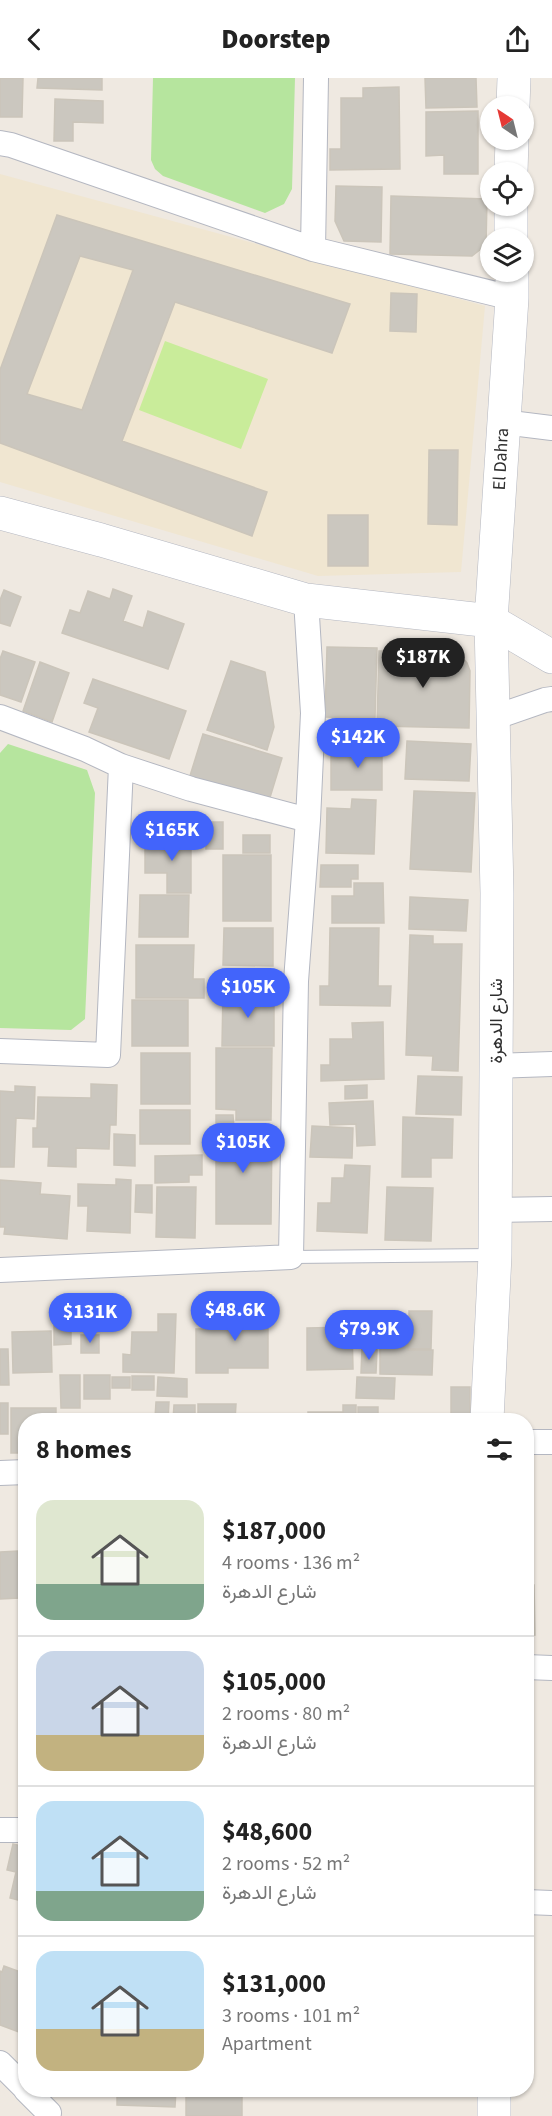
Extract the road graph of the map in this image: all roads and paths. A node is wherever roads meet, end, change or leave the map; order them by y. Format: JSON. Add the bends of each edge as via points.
{"nodes":[{"id":1,"x":316,"y":78,"type":"edge"},
{"id":2,"x":514,"y":78,"type":"edge"},
{"id":3,"x":513,"y":96,"type":"edge"},
{"id":4,"x":0,"y":143,"type":"edge"},
{"id":5,"x":313,"y":249,"type":"junction"},
{"id":6,"x":512,"y":285,"type":"edge"},
{"id":7,"x":503,"y":422,"type":"junction"},
{"id":8,"x":552,"y":428,"type":"edge"},
{"id":9,"x":0,"y":513,"type":"edge"},
{"id":10,"x":306,"y":600,"type":"junction"},
{"id":11,"x":491,"y":621,"type":"junction"},
{"id":12,"x":552,"y":657,"type":"edge"},
{"id":13,"x":552,"y":699,"type":"edge"},
{"id":14,"x":493,"y":718,"type":"junction"},
{"id":15,"x":1,"y":720,"type":"edge"},
{"id":16,"x":121,"y":766,"type":"junction"},
{"id":17,"x":308,"y":820,"type":"junction"},
{"id":18,"x":0,"y":1051,"type":"edge"},
{"id":19,"x":552,"y":1064,"type":"edge"},
{"id":20,"x":496,"y":1066,"type":"junction"},
{"id":21,"x":552,"y":1209,"type":"edge"},
{"id":22,"x":495,"y":1210,"type":"junction"},
{"id":23,"x":495,"y":1255,"type":"junction"},
{"id":24,"x":291,"y":1257,"type":"junction"},
{"id":25,"x":0,"y":1270,"type":"edge"},
{"id":26,"x":487,"y":1413,"type":"edge"},
{"id":27,"x":534,"y":1442,"type":"edge"},
{"id":28,"x":552,"y":1442,"type":"edge"},
{"id":29,"x":18,"y":1472,"type":"edge"},
{"id":30,"x":0,"y":1473,"type":"edge"},
{"id":31,"x":534,"y":1667,"type":"edge"},
{"id":32,"x":552,"y":1668,"type":"edge"},
{"id":33,"x":0,"y":1830,"type":"edge"},
{"id":34,"x":18,"y":1830,"type":"edge"},
{"id":35,"x":534,"y":1902,"type":"edge"},
{"id":36,"x":552,"y":1903,"type":"edge"},
{"id":37,"x":0,"y":2063,"type":"edge"},
{"id":38,"x":18,"y":2081,"type":"edge"},
{"id":39,"x":33,"y":2097,"type":"edge"},
{"id":40,"x":53,"y":2097,"type":"edge"},
{"id":41,"x":494,"y":2097,"type":"edge"},
{"id":42,"x":49,"y":2115,"type":"edge"},
{"id":43,"x":494,"y":2116,"type":"edge"}],
"edges":[{"from":1,"to":5,"type":"street"},
{"from":2,"to":3,"type":"street"},
{"from":4,"to":5,"type":"street"},
{"from":5,"to":6,"type":"street"},
{"from":6,"to":7,"type":"street","name":"El Dahra"},
{"from":7,"to":8,"type":"street"},
{"from":7,"to":11,"type":"street","name":"El Dahra"},
{"from":9,"to":10,"type":"street"},
{"from":10,"to":11,"type":"street"},
{"from":10,"to":17,"type":"street","via":[[313,713]]},
{"from":11,"to":12,"type":"street"},
{"from":11,"to":14,"type":"street","name":"شارع الدهرة"},
{"from":13,"to":14,"type":"street"},
{"from":14,"to":20,"type":"street","name":"شارع الدهرة"},
{"from":15,"to":16,"type":"street"},
{"from":16,"to":17,"type":"street"},
{"from":16,"to":18,"type":"street","via":[[108,1055]]},
{"from":17,"to":24,"type":"street","via":[[296,981]]},
{"from":19,"to":20,"type":"street"},
{"from":20,"to":22,"type":"street","name":"شارع الدهرة"},
{"from":21,"to":22,"type":"street"},
{"from":22,"to":23,"type":"street","name":"شارع الدهرة"},
{"from":23,"to":24,"type":"lane"},
{"from":23,"to":26,"type":"street","name":"شارع الدهرة"},
{"from":24,"to":25,"type":"street"},
{"from":27,"to":28,"type":"street"},
{"from":29,"to":30,"type":"street"},
{"from":31,"to":32,"type":"street"},
{"from":33,"to":34,"type":"street"},
{"from":35,"to":36,"type":"street"},
{"from":37,"to":38,"type":"street"},
{"from":39,"to":42,"type":"street"},
{"from":40,"to":42,"type":"street"},
{"from":41,"to":43,"type":"street"}]}
